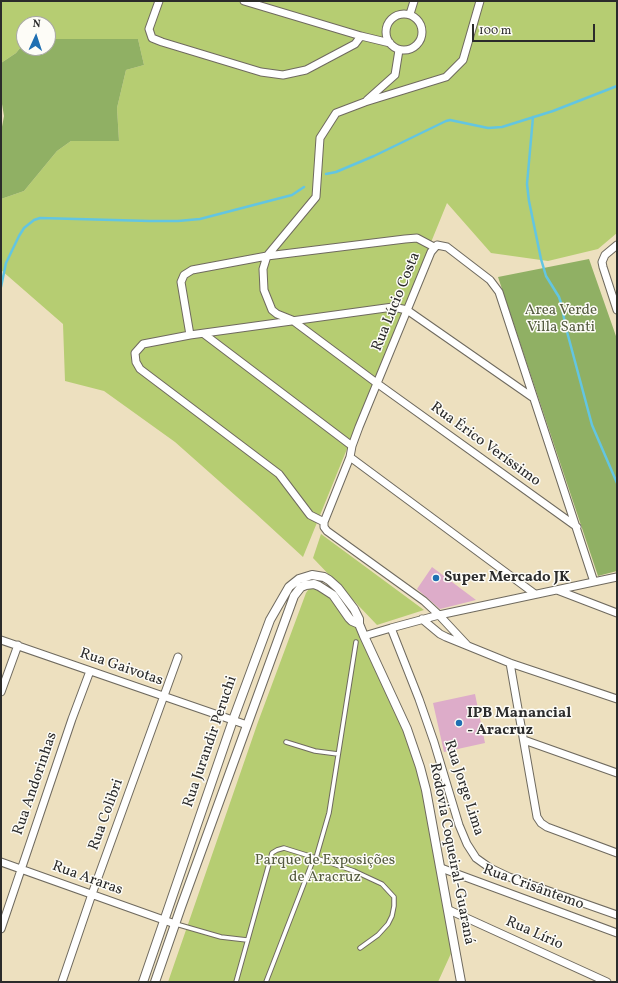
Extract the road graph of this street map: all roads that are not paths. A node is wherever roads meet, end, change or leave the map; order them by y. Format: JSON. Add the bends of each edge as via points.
{"nodes":[{"id":1,"x":159,"y":1,"type":"edge"},
{"id":2,"x":244,"y":1,"type":"edge"},
{"id":3,"x":414,"y":1,"type":"edge"},
{"id":4,"x":480,"y":1,"type":"edge"},
{"id":5,"x":410,"y":14,"type":"junction"},
{"id":6,"x":362,"y":36,"type":"junction"},
{"id":7,"x":390,"y":43,"type":"junction"},
{"id":8,"x":399,"y":50,"type":"junction"},
{"id":9,"x":365,"y":102,"type":"junction"},
{"id":10,"x":617,"y":245,"type":"edge"},
{"id":11,"x":434,"y":247,"type":"junction"},
{"id":12,"x":267,"y":256,"type":"junction"},
{"id":13,"x":407,"y":310,"type":"junction"},
{"id":14,"x":617,"y":310,"type":"edge"},
{"id":15,"x":292,"y":320,"type":"junction"},
{"id":16,"x":204,"y":334,"type":"junction"},
{"id":17,"x":190,"y":336,"type":"junction"},
{"id":18,"x":378,"y":384,"type":"junction"},
{"id":19,"x":532,"y":397,"type":"junction"},
{"id":20,"x":352,"y":446,"type":"junction"},
{"id":21,"x":350,"y":457,"type":"junction"},
{"id":22,"x":324,"y":522,"type":"junction"},
{"id":23,"x":577,"y":527,"type":"junction"},
{"id":24,"x":617,"y":577,"type":"edge"},
{"id":25,"x":594,"y":582,"type":"junction"},
{"id":26,"x":556,"y":589,"type":"junction"},
{"id":27,"x":536,"y":594,"type":"junction"},
{"id":28,"x":350,"y":603,"type":"joint"},
{"id":29,"x":342,"y":609,"type":"joint"},
{"id":30,"x":617,"y":613,"type":"edge"},
{"id":31,"x":439,"y":615,"type":"junction"},
{"id":32,"x":422,"y":619,"type":"junction"},
{"id":33,"x":359,"y":624,"type":"junction"},
{"id":34,"x":391,"y":628,"type":"junction"},
{"id":35,"x":364,"y":636,"type":"junction"},
{"id":36,"x":1,"y":640,"type":"edge"},
{"id":37,"x":356,"y":642,"type":"dead end"},
{"id":38,"x":18,"y":645,"type":"junction"},
{"id":39,"x":467,"y":645,"type":"junction"},
{"id":40,"x":178,"y":657,"type":"dead end"},
{"id":41,"x":510,"y":663,"type":"junction"},
{"id":42,"x":90,"y":671,"type":"junction"},
{"id":43,"x":1,"y":692,"type":"edge"},
{"id":44,"x":164,"y":696,"type":"junction"},
{"id":45,"x":617,"y":699,"type":"edge"},
{"id":46,"x":233,"y":720,"type":"junction"},
{"id":47,"x":247,"y":725,"type":"junction"},
{"id":48,"x":524,"y":740,"type":"junction"},
{"id":49,"x":286,"y":742,"type":"dead end"},
{"id":50,"x":338,"y":754,"type":"junction"},
{"id":51,"x":617,"y":773,"type":"edge"},
{"id":52,"x":617,"y":853,"type":"edge"},
{"id":53,"x":316,"y":858,"type":"junction"},
{"id":54,"x":1,"y":862,"type":"edge"},
{"id":55,"x":441,"y":868,"type":"junction"},
{"id":56,"x":21,"y":869,"type":"junction"},
{"id":57,"x":92,"y":894,"type":"junction"},
{"id":58,"x":449,"y":910,"type":"junction"},
{"id":59,"x":617,"y":915,"type":"edge"},
{"id":60,"x":164,"y":921,"type":"junction"},
{"id":61,"x":175,"y":924,"type":"junction"},
{"id":62,"x":1,"y":930,"type":"edge"},
{"id":63,"x":617,"y":933,"type":"edge"},
{"id":64,"x":247,"y":940,"type":"junction"},
{"id":65,"x":360,"y":948,"type":"dead end"},
{"id":66,"x":62,"y":982,"type":"edge"},
{"id":67,"x":143,"y":982,"type":"edge"},
{"id":68,"x":155,"y":982,"type":"edge"},
{"id":69,"x":236,"y":982,"type":"edge"},
{"id":70,"x":266,"y":982,"type":"edge"},
{"id":71,"x":461,"y":982,"type":"edge"},
{"id":72,"x":608,"y":982,"type":"edge"}],
"edges":[{"from":1,"to":6,"type":"street","via":[[149,29],[152,38],[262,72],[282,75],[306,70],[355,44]]},
{"from":2,"to":6,"type":"street"},
{"from":3,"to":5,"type":"street"},
{"from":4,"to":9,"type":"street","via":[[463,60],[446,77]]},
{"from":5,"to":7,"type":"street","via":[[398,14],[389,21],[386,32]]},
{"from":5,"to":8,"type":"street","via":[[422,26],[422,37],[411,50]]},
{"from":6,"to":7,"type":"street"},
{"from":7,"to":8,"type":"street"},
{"from":8,"to":9,"type":"street","via":[[395,75]]},
{"from":9,"to":12,"type":"street","via":[[336,113],[320,138],[316,197]]},
{"from":10,"to":14,"type":"street","via":[[605,255],[602,262]]},
{"from":11,"to":12,"type":"street","via":[[417,238]]},
{"from":11,"to":13,"type":"street","name":"Rua Lúcio Costa"},
{"from":11,"to":19,"type":"street","name":"Rua Lúcio Costa","via":[[447,247],[495,286]]},
{"from":12,"to":15,"type":"street","name":"Rua Érico Veríssimo","via":[[263,269],[264,290],[272,310]]},
{"from":12,"to":17,"type":"street","via":[[192,270],[184,275],[181,282]]},
{"from":13,"to":15,"type":"street","via":[[393,307]]},
{"from":13,"to":18,"type":"street","name":"Rua Lúcio Costa"},
{"from":13,"to":19,"type":"street"},
{"from":15,"to":16,"type":"street"},
{"from":15,"to":18,"type":"street","name":"Rua Érico Veríssimo"},
{"from":16,"to":17,"type":"street"},
{"from":16,"to":20,"type":"street"},
{"from":17,"to":22,"type":"street","via":[[143,344],[135,353],[136,362],[140,369],[279,474],[310,515]]},
{"from":18,"to":20,"type":"street","name":"Rua Lúcio Costa"},
{"from":18,"to":23,"type":"street","name":"Rua Érico Veríssimo"},
{"from":19,"to":23,"type":"street","name":"Rua Lúcio Costa"},
{"from":20,"to":21,"type":"street","name":"Rua Lúcio Costa"},
{"from":21,"to":22,"type":"street","name":"Rua Lúcio Costa"},
{"from":21,"to":27,"type":"street"},
{"from":22,"to":31,"type":"street","via":[[327,531]]},
{"from":23,"to":25,"type":"street","name":"Rua Lúcio Costa"},
{"from":24,"to":25,"type":"street"},
{"from":25,"to":26,"type":"street"},
{"from":26,"to":27,"type":"street"},
{"from":26,"to":30,"type":"street"},
{"from":27,"to":31,"type":"street"},
{"from":28,"to":33,"type":"street","name":"Rodovia Coqueiral-Guaraná","via":[[357,614]]},
{"from":28,"to":46,"type":"street","name":"Rua Jurandir Peruchi","via":[[338,588],[324,577],[306,576],[288,587],[270,620]]},
{"from":29,"to":33,"type":"street","name":"Rodovia Coqueiral-Guaraná","via":[[352,621]]},
{"from":29,"to":47,"type":"street","name":"Rua Jurandir Peruchi","via":[[333,594],[319,586],[306,585],[298,591],[288,610]]},
{"from":31,"to":32,"type":"street"},
{"from":31,"to":39,"type":"street"},
{"from":32,"to":34,"type":"street"},
{"from":32,"to":39,"type":"street","via":[[440,634]]},
{"from":33,"to":35,"type":"street","name":"Rodovia Coqueiral-Guaraná"},
{"from":34,"to":35,"type":"street"},
{"from":34,"to":59,"type":"street","name":"Rua Jorge Lima","via":[[434,742],[466,844],[476,858],[509,878]]},
{"from":35,"to":55,"type":"street","name":"Rodovia Coqueiral-Guaraná","via":[[407,729],[420,767]]},
{"from":36,"to":38,"type":"street","name":"Rua Gaivotas"},
{"from":37,"to":50,"type":"lane"},
{"from":38,"to":42,"type":"street","name":"Rua Gaivotas"},
{"from":38,"to":43,"type":"street"},
{"from":39,"to":41,"type":"street"},
{"from":40,"to":44,"type":"street","name":"Rua Colibri"},
{"from":41,"to":45,"type":"street"},
{"from":41,"to":48,"type":"street"},
{"from":42,"to":44,"type":"street","name":"Rua Gaivotas"},
{"from":42,"to":56,"type":"street","name":"Rua Andorinhas"},
{"from":44,"to":46,"type":"street","name":"Rua Gaivotas"},
{"from":44,"to":57,"type":"street","name":"Rua Colibri"},
{"from":46,"to":47,"type":"street","name":"Rua Gaivotas"},
{"from":46,"to":60,"type":"street","name":"Rua Jurandir Peruchi"},
{"from":47,"to":61,"type":"street","name":"Rua Jurandir Peruchi"},
{"from":48,"to":51,"type":"street"},
{"from":48,"to":52,"type":"street","via":[[537,817],[541,823]]},
{"from":49,"to":50,"type":"lane","via":[[315,751]]},
{"from":50,"to":53,"type":"lane","via":[[329,813]]},
{"from":53,"to":64,"type":"lane","via":[[284,848],[272,853]]},
{"from":53,"to":65,"type":"lane","via":[[382,884],[394,897],[392,916],[388,924]]},
{"from":53,"to":70,"type":"lane"},
{"from":54,"to":56,"type":"street","name":"Rua Araras"},
{"from":55,"to":58,"type":"street","name":"Rodovia Coqueiral-Guaraná"},
{"from":55,"to":63,"type":"street","name":"Rua Crisântemo"},
{"from":56,"to":57,"type":"street","name":"Rua Araras"},
{"from":56,"to":62,"type":"street","name":"Rua Andorinhas"},
{"from":57,"to":60,"type":"street","name":"Rua Araras"},
{"from":57,"to":66,"type":"street","name":"Rua Colibri"},
{"from":58,"to":71,"type":"street","name":"Rodovia Coqueiral-Guaraná"},
{"from":58,"to":72,"type":"street","name":"Rua Lírio"},
{"from":60,"to":61,"type":"street","name":"Rua Araras"},
{"from":60,"to":67,"type":"street","name":"Rua Jurandir Peruchi"},
{"from":61,"to":64,"type":"lane","via":[[221,937]]},
{"from":61,"to":68,"type":"street","name":"Rua Jurandir Peruchi"},
{"from":64,"to":69,"type":"lane"}]}
